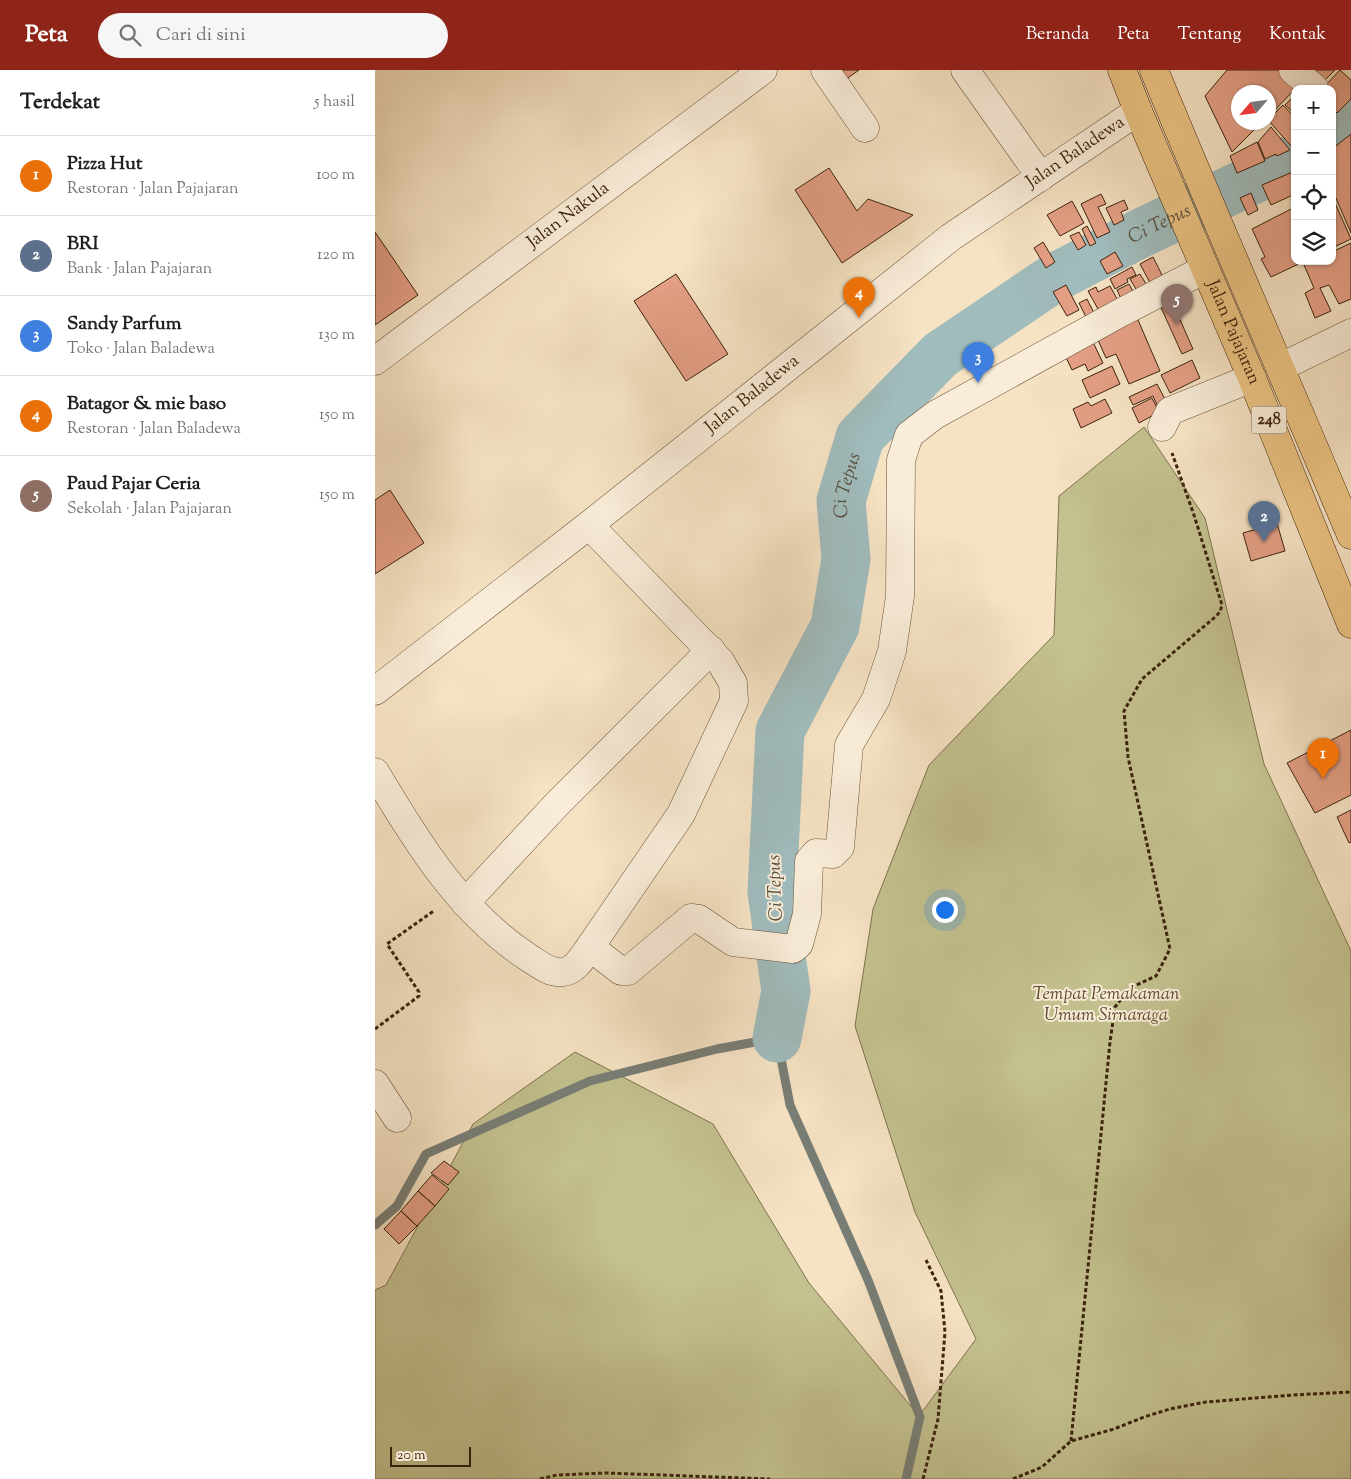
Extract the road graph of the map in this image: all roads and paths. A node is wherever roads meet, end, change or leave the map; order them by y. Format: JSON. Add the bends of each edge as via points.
{"nodes":[{"id":1,"x":763,"y":70,"type":"edge"},
{"id":2,"x":825,"y":70,"type":"edge"},
{"id":3,"x":965,"y":70,"type":"edge"},
{"id":4,"x":1122,"y":70,"type":"edge"},
{"id":5,"x":1154,"y":70,"type":"edge"},
{"id":6,"x":1293,"y":70,"type":"edge"},
{"id":7,"x":1310,"y":85,"type":"edge"},
{"id":8,"x":1138,"y":111,"type":"junction"},
{"id":9,"x":865,"y":128,"type":"dead end"},
{"id":10,"x":1041,"y":177,"type":"junction"},
{"id":11,"x":1205,"y":269,"type":"junction"},
{"id":12,"x":1351,"y":333,"type":"edge"},
{"id":13,"x":375,"y":361,"type":"edge"},
{"id":14,"x":1281,"y":367,"type":"junction"},
{"id":15,"x":1252,"y":378,"type":"junction"},
{"id":16,"x":1162,"y":427,"type":"joint"},
{"id":17,"x":589,"y":525,"type":"junction"},
{"id":18,"x":1351,"y":536,"type":"edge"},
{"id":19,"x":1351,"y":624,"type":"edge"},
{"id":20,"x":711,"y":650,"type":"junction"},
{"id":21,"x":375,"y":691,"type":"edge"},
{"id":22,"x":375,"y":772,"type":"edge"},
{"id":23,"x":461,"y":899,"type":"junction"},
{"id":24,"x":590,"y":947,"type":"junction"},
{"id":25,"x":375,"y":1029,"type":"edge"},
{"id":26,"x":375,"y":1084,"type":"edge"},
{"id":27,"x":397,"y":1118,"type":"dead end"},
{"id":28,"x":926,"y":1260,"type":"dead end"},
{"id":29,"x":1351,"y":1392,"type":"edge"},
{"id":30,"x":1071,"y":1441,"type":"junction"},
{"id":31,"x":540,"y":1479,"type":"edge"},
{"id":32,"x":770,"y":1479,"type":"edge"},
{"id":33,"x":923,"y":1479,"type":"edge"},
{"id":34,"x":1013,"y":1479,"type":"edge"}],
"edges":[{"from":1,"to":13,"type":"street","name":"Jalan Nakula"},
{"from":2,"to":9,"type":"street"},
{"from":3,"to":10,"type":"street"},
{"from":4,"to":8,"type":"highway","name":"Jalan Pajajaran","number":"248"},
{"from":5,"to":14,"type":"highway","name":"Jalan Pajajaran","number":"248"},
{"from":6,"to":7,"type":"street"},
{"from":8,"to":10,"type":"street","name":"Jalan Baladewa"},
{"from":8,"to":11,"type":"highway","name":"Jalan Pajajaran","number":"248"},
{"from":10,"to":17,"type":"street","name":"Jalan Baladewa","via":[[951,237]]},
{"from":11,"to":15,"type":"highway","name":"Jalan Pajajaran","number":"248"},
{"from":11,"to":24,"type":"street","via":[[935,415],[909,435],[901,460],[900,596],[891,651],[876,699],[849,745],[840,847],[833,854],[816,853],[809,861],[807,914],[799,944],[793,949],[733,942],[699,919],[691,918],[628,971],[621,971]]},
{"from":12,"to":14,"type":"street"},
{"from":14,"to":18,"type":"highway","name":"Jalan Pajajaran","number":"248"},
{"from":15,"to":16,"type":"street","via":[[1170,412]]},
{"from":15,"to":19,"type":"highway","name":"Jalan Pajajaran","number":"248"},
{"from":16,"to":30,"type":"path","via":[[1222,606],[1214,618],[1142,679],[1124,711],[1128,757],[1170,950],[1156,976],[1131,988],[1115,1007]]},
{"from":17,"to":20,"type":"street"},
{"from":17,"to":21,"type":"street","name":"Jalan Baladewa"},
{"from":20,"to":23,"type":"street"},
{"from":20,"to":24,"type":"street","via":[[733,683],[733,701],[681,814]]},
{"from":22,"to":23,"type":"street"},
{"from":23,"to":24,"type":"street","via":[[512,947],[550,971],[562,973],[570,970]]},
{"from":23,"to":25,"type":"path","via":[[387,944],[419,996]]},
{"from":26,"to":27,"type":"street"},
{"from":28,"to":33,"type":"path","via":[[941,1291],[945,1332],[938,1419]]},
{"from":29,"to":30,"type":"path","via":[[1206,1402],[1170,1409]]},
{"from":30,"to":34,"type":"path","via":[[1042,1467]]},
{"from":31,"to":32,"type":"path","via":[[557,1475],[606,1474]]}]}
